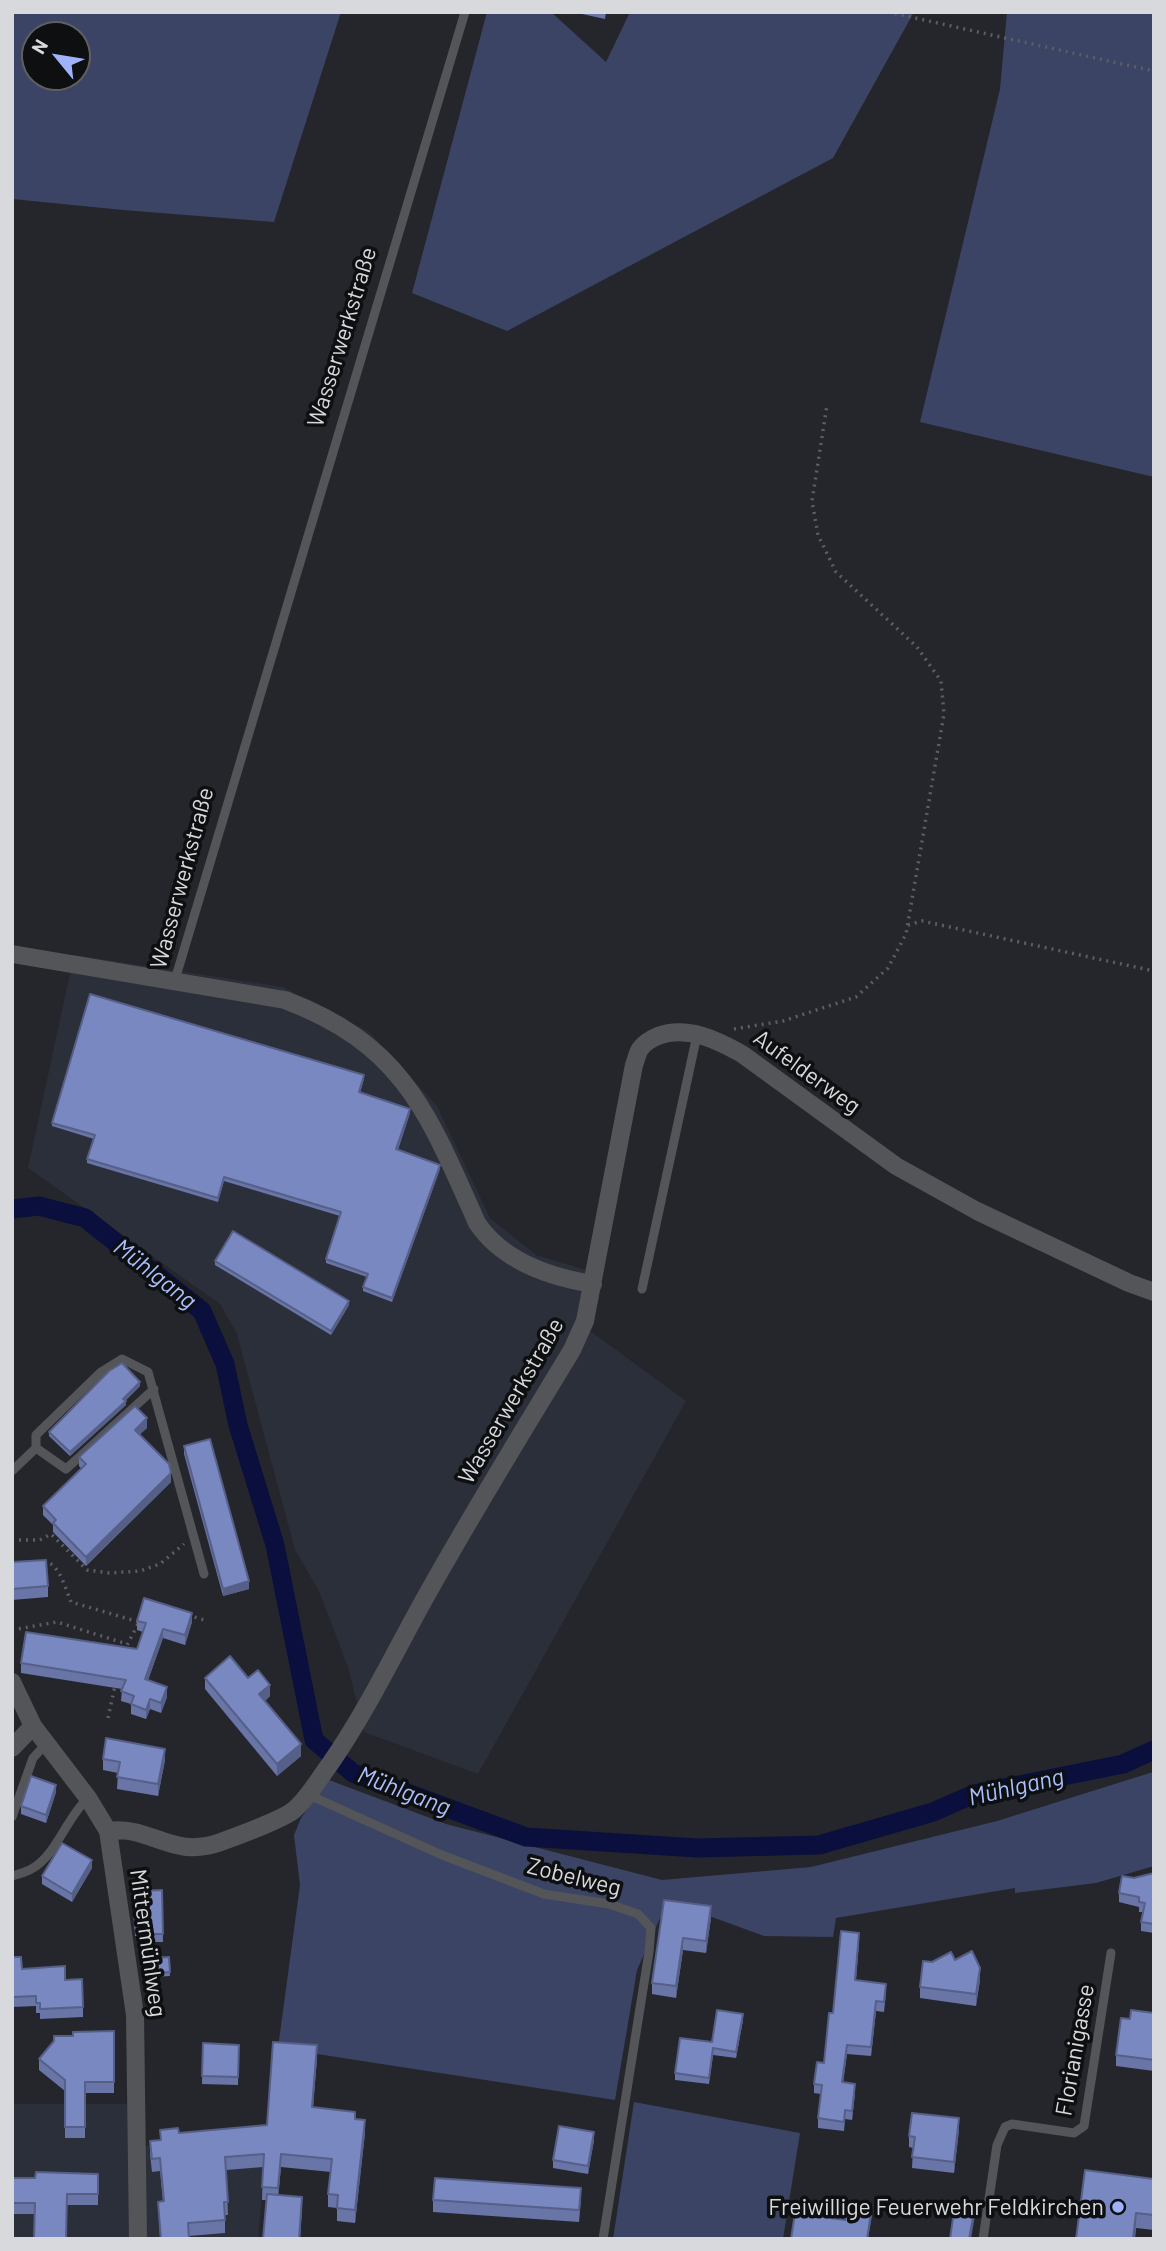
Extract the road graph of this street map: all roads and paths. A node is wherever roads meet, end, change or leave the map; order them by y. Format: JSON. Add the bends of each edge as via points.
{"nodes":[{"id":1,"x":465,"y":12,"type":"edge"},
{"id":2,"x":888,"y":12,"type":"edge"},
{"id":3,"x":1154,"y":71,"type":"edge"},
{"id":4,"x":827,"y":405,"type":"dead end"},
{"id":5,"x":908,"y":925,"type":"junction"},
{"id":6,"x":12,"y":954,"type":"edge"},
{"id":7,"x":1154,"y":971,"type":"edge"},
{"id":8,"x":174,"y":983,"type":"junction"},
{"id":9,"x":697,"y":1035,"type":"junction"},
{"id":10,"x":593,"y":1284,"type":"junction"},
{"id":11,"x":642,"y":1289,"type":"dead end"},
{"id":12,"x":1154,"y":1292,"type":"edge"},
{"id":13,"x":154,"y":1389,"type":"junction"},
{"id":14,"x":36,"y":1448,"type":"junction"},
{"id":15,"x":12,"y":1471,"type":"edge"},
{"id":16,"x":12,"y":1540,"type":"edge"},
{"id":17,"x":195,"y":1540,"type":"junction"},
{"id":18,"x":37,"y":1562,"type":"edge"},
{"id":19,"x":204,"y":1574,"type":"dead end"},
{"id":20,"x":142,"y":1612,"type":"edge"},
{"id":21,"x":180,"y":1613,"type":"edge"},
{"id":22,"x":204,"y":1620,"type":"dead end"},
{"id":23,"x":139,"y":1622,"type":"junction"},
{"id":24,"x":12,"y":1630,"type":"edge"},
{"id":25,"x":127,"y":1644,"type":"junction"},
{"id":26,"x":121,"y":1658,"type":"edge"},
{"id":27,"x":12,"y":1682,"type":"edge"},
{"id":28,"x":116,"y":1682,"type":"edge"},
{"id":29,"x":108,"y":1718,"type":"dead end"},
{"id":30,"x":33,"y":1726,"type":"junction"},
{"id":31,"x":47,"y":1743,"type":"junction"},
{"id":32,"x":12,"y":1748,"type":"edge"},
{"id":33,"x":310,"y":1794,"type":"junction"},
{"id":34,"x":88,"y":1798,"type":"junction"},
{"id":35,"x":12,"y":1817,"type":"edge"},
{"id":36,"x":108,"y":1831,"type":"junction"},
{"id":37,"x":12,"y":1876,"type":"edge"},
{"id":38,"x":1111,"y":1953,"type":"dead end"},
{"id":39,"x":138,"y":2239,"type":"edge"},
{"id":40,"x":603,"y":2239,"type":"edge"},
{"id":41,"x":983,"y":2239,"type":"edge"}],
"edges":[{"from":1,"to":8,"type":"lane","name":"Wasserwerkstraße"},
{"from":2,"to":3,"type":"path"},
{"from":4,"to":5,"type":"path","via":[[812,501],[818,535],[836,572],[917,647],[941,681],[944,714]]},
{"from":5,"to":7,"type":"path","via":[[934,924]]},
{"from":5,"to":9,"type":"path","via":[[888,968],[856,997],[783,1021]]},
{"from":6,"to":8,"type":"street"},
{"from":8,"to":10,"type":"street","name":"Wasserwerkstraße","via":[[285,1000],[358,1036],[402,1079],[427,1114],[486,1237],[518,1260]]},
{"from":9,"to":10,"type":"street","name":"Aufelderweg","via":[[670,1032],[641,1047]]},
{"from":9,"to":11,"type":"lane"},
{"from":9,"to":12,"type":"street","name":"Aufelderweg","via":[[742,1054],[865,1144],[939,1191]]},
{"from":10,"to":33,"type":"street","name":"Wasserwerkstraße","via":[[585,1321],[572,1350],[447,1557],[344,1744]]},
{"from":13,"to":14,"type":"lane","via":[[66,1469]]},
{"from":13,"to":14,"type":"lane","via":[[148,1372],[122,1359],[101,1372],[36,1435]]},
{"from":13,"to":17,"type":"lane"},
{"from":14,"to":15,"type":"lane"},
{"from":16,"to":17,"type":"path","via":[[40,1540],[51,1534],[87,1570],[110,1573],[160,1564],[179,1546]]},
{"from":17,"to":19,"type":"lane"},
{"from":18,"to":23,"type":"path","via":[[49,1561],[55,1566],[71,1602]]},
{"from":20,"to":23,"type":"path"},
{"from":21,"to":22,"type":"path"},
{"from":23,"to":25,"type":"path"},
{"from":24,"to":25,"type":"path","via":[[57,1622]]},
{"from":25,"to":26,"type":"path"},
{"from":27,"to":30,"type":"street","name":"Mittermühlweg"},
{"from":28,"to":29,"type":"path"},
{"from":30,"to":31,"type":"street","name":"Mittermühlweg"},
{"from":30,"to":32,"type":"street"},
{"from":31,"to":34,"type":"street","name":"Mittermühlweg"},
{"from":31,"to":35,"type":"lane","via":[[33,1758]]},
{"from":33,"to":36,"type":"street","name":"Wasserwerkstraße","via":[[291,1813],[198,1848],[176,1847],[138,1832]]},
{"from":33,"to":40,"type":"lane","name":"Zobelweg","via":[[442,1855],[544,1894],[610,1904],[638,1914],[651,1928]]},
{"from":34,"to":36,"type":"street","name":"Mittermühlweg"},
{"from":34,"to":37,"type":"lane","via":[[69,1818],[41,1863]]},
{"from":36,"to":39,"type":"street","name":"Mittermühlweg","via":[[135,2015]]},
{"from":38,"to":41,"type":"lane","name":"Florianigasse","via":[[1084,2126],[1074,2133],[1012,2124],[1005,2127],[997,2145]]}]}
